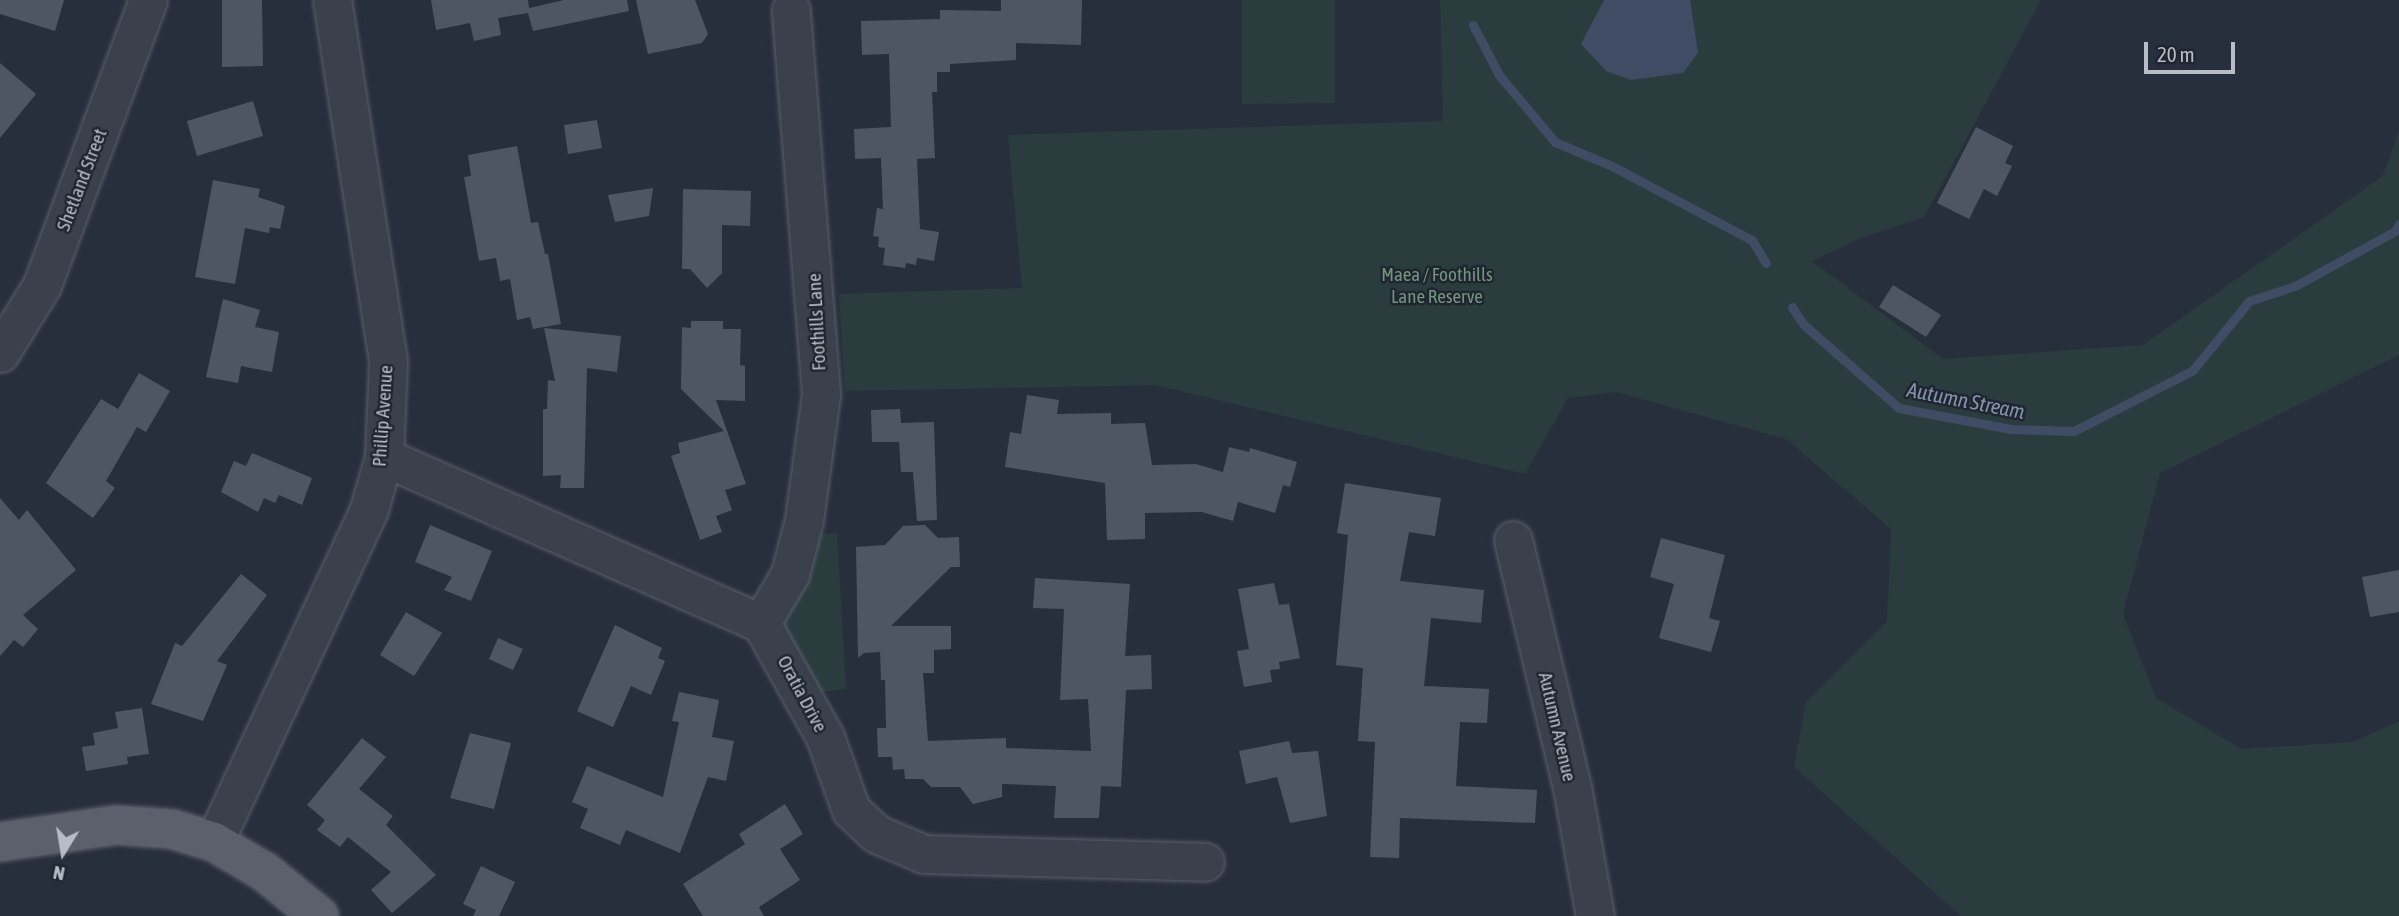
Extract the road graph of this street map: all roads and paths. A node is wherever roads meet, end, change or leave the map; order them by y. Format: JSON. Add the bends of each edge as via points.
{"nodes":[{"id":1,"x":148,"y":0,"type":"edge"},
{"id":2,"x":332,"y":0,"type":"edge"},
{"id":3,"x":791,"y":10,"type":"dead end"},
{"id":4,"x":0,"y":353,"type":"edge"},
{"id":5,"x":384,"y":457,"type":"junction"},
{"id":6,"x":1513,"y":540,"type":"dead end"},
{"id":7,"x":761,"y":623,"type":"junction"},
{"id":8,"x":0,"y":842,"type":"edge"},
{"id":9,"x":214,"y":842,"type":"junction"},
{"id":10,"x":1205,"y":862,"type":"dead end"},
{"id":11,"x":319,"y":916,"type":"edge"},
{"id":12,"x":1595,"y":916,"type":"edge"}],
"edges":[{"from":1,"to":4,"type":"street","name":"Shetland Street","via":[[42,285]]},
{"from":2,"to":5,"type":"street","name":"Phillip Avenue","via":[[388,361]]},
{"from":3,"to":7,"type":"street","name":"Foothills Lane","via":[[821,394],[815,454],[790,574]]},
{"from":5,"to":7,"type":"street"},
{"from":5,"to":9,"type":"street","name":"Phillip Avenue","via":[[369,509]]},
{"from":6,"to":12,"type":"street","name":"Autumn Avenue","via":[[1572,787]]},
{"from":7,"to":10,"type":"street","name":"Oratia Drive","via":[[825,737],[851,810],[877,834],[924,854]]},
{"from":8,"to":9,"type":"main road","via":[[116,825],[172,829]]},
{"from":9,"to":11,"type":"main road","via":[[265,872]]}]}
